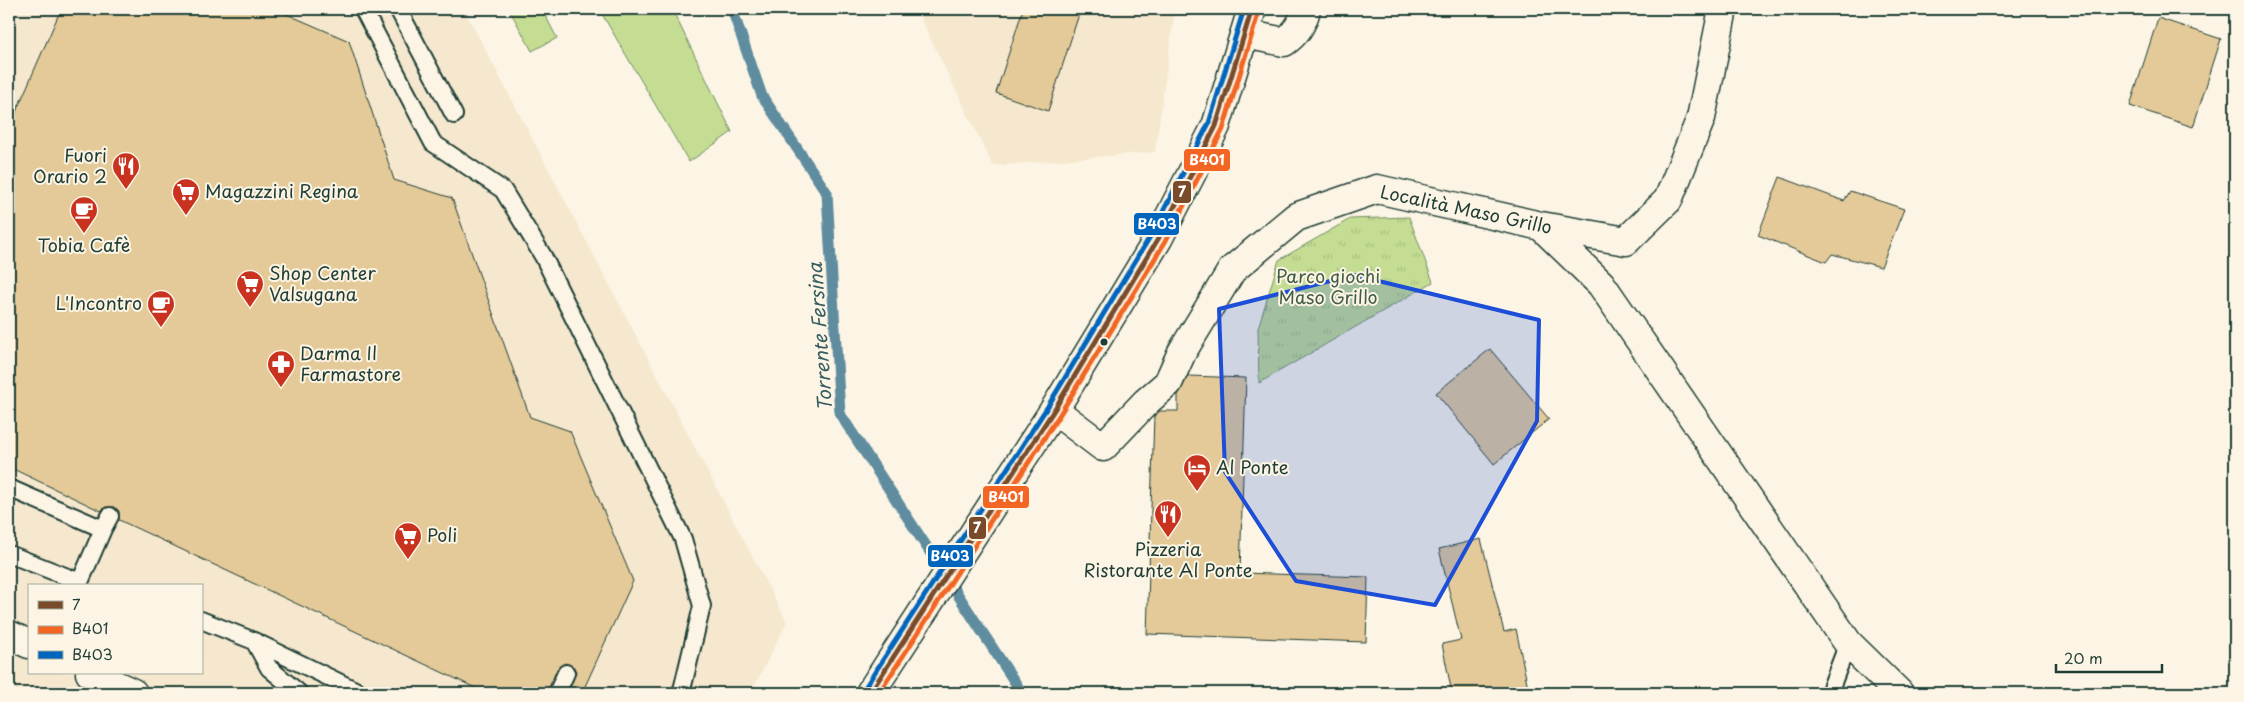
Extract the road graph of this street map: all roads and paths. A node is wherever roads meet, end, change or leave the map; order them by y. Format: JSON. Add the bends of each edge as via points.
{"nodes":[{"id":1,"x":363,"y":9,"type":"edge"},
{"id":2,"x":398,"y":9,"type":"edge"},
{"id":3,"x":1306,"y":9,"type":"edge"},
{"id":4,"x":1723,"y":9,"type":"edge"},
{"id":5,"x":1248,"y":21,"type":"edge"},
{"id":6,"x":454,"y":115,"type":"dead end"},
{"id":7,"x":1541,"y":226,"type":"junction"},
{"id":8,"x":1054,"y":410,"type":"junction"},
{"id":9,"x":9,"y":488,"type":"edge"},
{"id":10,"x":9,"y":554,"type":"edge"},
{"id":11,"x":202,"y":620,"type":"edge"},
{"id":12,"x":9,"y":635,"type":"edge"},
{"id":13,"x":254,"y":641,"type":"junction"},
{"id":14,"x":1848,"y":643,"type":"junction"},
{"id":15,"x":28,"y":644,"type":"edge"},
{"id":16,"x":566,"y":673,"type":"dead end"},
{"id":17,"x":92,"y":674,"type":"edge"},
{"id":18,"x":121,"y":686,"type":"edge"},
{"id":19,"x":299,"y":693,"type":"edge"},
{"id":20,"x":361,"y":693,"type":"edge"},
{"id":21,"x":557,"y":693,"type":"edge"},
{"id":22,"x":679,"y":693,"type":"edge"},
{"id":23,"x":870,"y":693,"type":"edge"},
{"id":24,"x":1829,"y":693,"type":"edge"},
{"id":25,"x":1899,"y":693,"type":"edge"}],
"edges":[{"from":1,"to":22,"type":"lane","via":[[433,143],[503,190],[543,256],[683,539],[702,606]]},
{"from":2,"to":6,"type":"lane"},
{"from":3,"to":5,"type":"street","via":[[1294,35],[1284,42]]},
{"from":4,"to":7,"type":"street","name":"Località Maso Grillo","via":[[1700,118],[1668,200],[1626,241]]},
{"from":5,"to":8,"type":"street","via":[[1216,126],[1193,173],[1158,239]]},
{"from":7,"to":8,"type":"street","name":"Località Maso Grillo","via":[[1377,189],[1296,217],[1232,270],[1182,352],[1168,383],[1103,447]]},
{"from":7,"to":14,"type":"street","via":[[1601,284]]},
{"from":8,"to":23,"type":"street"},
{"from":9,"to":10,"type":"lane","via":[[106,522],[80,582]]},
{"from":11,"to":13,"type":"lane"},
{"from":12,"to":15,"type":"street"},
{"from":13,"to":19,"type":"lane","via":[[269,668]]},
{"from":13,"to":20,"type":"lane"},
{"from":14,"to":24,"type":"lane"},
{"from":14,"to":25,"type":"street"},
{"from":16,"to":21,"type":"lane"},
{"from":17,"to":18,"type":"street"}]}
